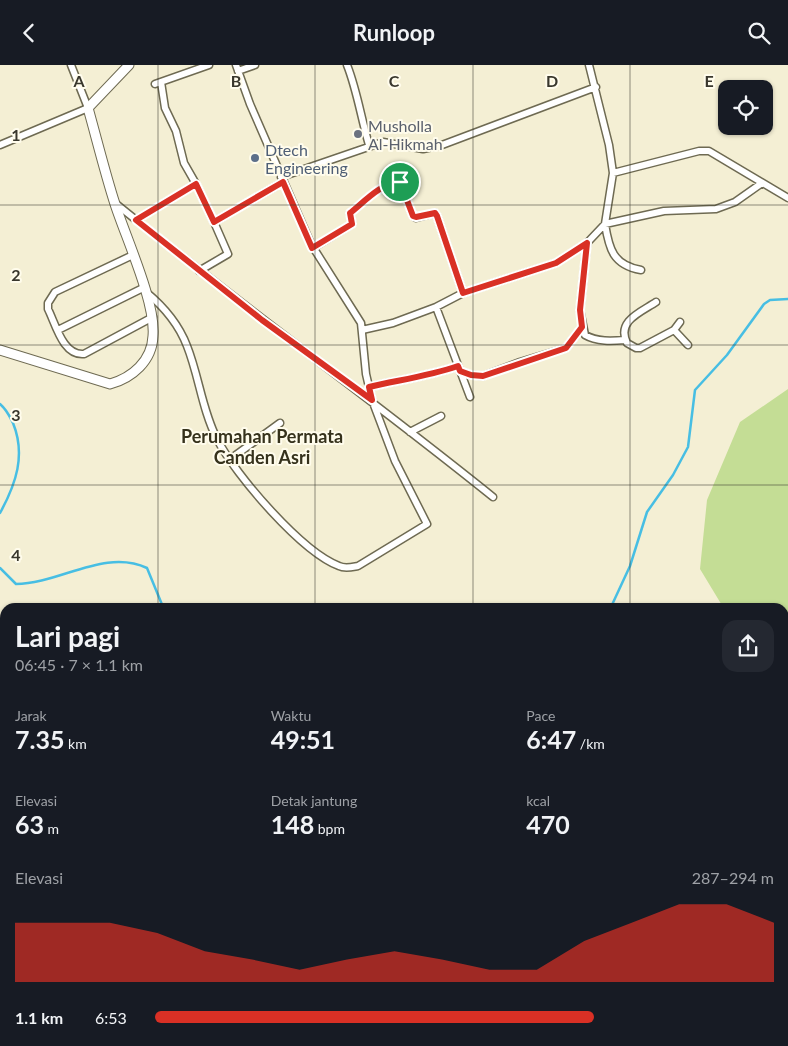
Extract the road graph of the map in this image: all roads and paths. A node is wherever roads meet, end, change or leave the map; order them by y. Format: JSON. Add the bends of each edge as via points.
{"nodes":[{"id":1,"x":71,"y":65,"type":"edge"},
{"id":2,"x":129,"y":65,"type":"edge"},
{"id":3,"x":209,"y":65,"type":"edge"},
{"id":4,"x":255,"y":65,"type":"edge"},
{"id":5,"x":347,"y":65,"type":"edge"},
{"id":6,"x":589,"y":65,"type":"edge"},
{"id":7,"x":237,"y":68,"type":"edge"},
{"id":8,"x":596,"y":87,"type":"junction"},
{"id":9,"x":88,"y":108,"type":"junction"},
{"id":10,"x":0,"y":145,"type":"edge"},
{"id":11,"x":369,"y":145,"type":"junction"},
{"id":12,"x":613,"y":173,"type":"junction"},
{"id":13,"x":282,"y":180,"type":"junction"},
{"id":14,"x":762,"y":183,"type":"junction"},
{"id":15,"x":196,"y":184,"type":"junction"},
{"id":16,"x":788,"y":198,"type":"edge"},
{"id":17,"x":114,"y":202,"type":"junction"},
{"id":18,"x":136,"y":220,"type":"junction"},
{"id":19,"x":214,"y":222,"type":"junction"},
{"id":20,"x":605,"y":224,"type":"junction"},
{"id":21,"x":587,"y":243,"type":"junction"},
{"id":22,"x":312,"y":248,"type":"junction"},
{"id":23,"x":133,"y":255,"type":"junction"},
{"id":24,"x":641,"y":270,"type":"dead end"},
{"id":25,"x":199,"y":271,"type":"junction"},
{"id":26,"x":144,"y":290,"type":"junction"},
{"id":27,"x":463,"y":293,"type":"junction"},
{"id":28,"x":656,"y":302,"type":"dead end"},
{"id":29,"x":436,"y":307,"type":"junction"},
{"id":30,"x":153,"y":317,"type":"junction"},
{"id":31,"x":680,"y":322,"type":"dead end"},
{"id":32,"x":582,"y":327,"type":"junction"},
{"id":33,"x":58,"y":330,"type":"junction"},
{"id":34,"x":362,"y":330,"type":"junction"},
{"id":35,"x":674,"y":330,"type":"junction"},
{"id":36,"x":625,"y":340,"type":"junction"},
{"id":37,"x":688,"y":345,"type":"dead end"},
{"id":38,"x":0,"y":350,"type":"edge"},
{"id":39,"x":459,"y":368,"type":"junction"},
{"id":40,"x":369,"y":387,"type":"junction"},
{"id":41,"x":470,"y":397,"type":"dead end"},
{"id":42,"x":372,"y":400,"type":"junction"},
{"id":43,"x":441,"y":416,"type":"dead end"},
{"id":44,"x":280,"y":423,"type":"dead end"},
{"id":45,"x":410,"y":432,"type":"junction"},
{"id":46,"x":229,"y":460,"type":"junction"},
{"id":47,"x":493,"y":497,"type":"dead end"}],
"edges":[{"from":1,"to":9,"type":"street"},
{"from":2,"to":9,"type":"street"},
{"from":3,"to":15,"type":"street","via":[[158,83],[184,163]]},
{"from":4,"to":7,"type":"street"},
{"from":5,"to":11,"type":"street"},
{"from":6,"to":8,"type":"street"},
{"from":7,"to":13,"type":"street"},
{"from":8,"to":11,"type":"street","via":[[429,149],[389,141]]},
{"from":8,"to":12,"type":"street"},
{"from":9,"to":10,"type":"street"},
{"from":9,"to":17,"type":"street"},
{"from":11,"to":13,"type":"street"},
{"from":12,"to":14,"type":"street","via":[[709,151]]},
{"from":12,"to":20,"type":"street"},
{"from":13,"to":19,"type":"street"},
{"from":13,"to":22,"type":"street"},
{"from":14,"to":16,"type":"street"},
{"from":14,"to":20,"type":"street","via":[[734,202],[716,209],[664,211]]},
{"from":15,"to":18,"type":"street"},
{"from":15,"to":19,"type":"street"},
{"from":17,"to":18,"type":"street"},
{"from":17,"to":23,"type":"street"},
{"from":18,"to":25,"type":"street"},
{"from":19,"to":25,"type":"street","via":[[228,254]]},
{"from":20,"to":21,"type":"street"},
{"from":20,"to":24,"type":"street","via":[[615,256],[627,267]]},
{"from":21,"to":27,"type":"street","via":[[556,263]]},
{"from":21,"to":32,"type":"street","via":[[580,310]]},
{"from":22,"to":27,"type":"street","via":[[352,224],[350,213],[370,197],[393,182],[400,182],[413,216],[435,213],[437,216]]},
{"from":22,"to":34,"type":"street","via":[[354,311]]},
{"from":23,"to":26,"type":"street"},
{"from":23,"to":33,"type":"street","via":[[55,292],[48,309]]},
{"from":25,"to":42,"type":"street"},
{"from":26,"to":30,"type":"street"},
{"from":26,"to":33,"type":"street"},
{"from":26,"to":46,"type":"street","via":[[168,314],[187,346],[206,412],[216,439]]},
{"from":27,"to":29,"type":"street"},
{"from":28,"to":36,"type":"street","via":[[630,317]]},
{"from":29,"to":34,"type":"street","via":[[393,323]]},
{"from":29,"to":39,"type":"street"},
{"from":30,"to":33,"type":"street","via":[[84,355],[73,354]]},
{"from":30,"to":38,"type":"street","via":[[154,338],[147,357],[124,380],[110,384]]},
{"from":31,"to":35,"type":"street"},
{"from":32,"to":36,"type":"street","via":[[585,335],[591,338]]},
{"from":32,"to":39,"type":"street","via":[[566,348],[483,376],[471,375]]},
{"from":34,"to":40,"type":"street"},
{"from":35,"to":36,"type":"street","via":[[640,348],[630,346]]},
{"from":35,"to":37,"type":"street"},
{"from":39,"to":40,"type":"street"},
{"from":39,"to":41,"type":"street"},
{"from":40,"to":42,"type":"street"},
{"from":42,"to":45,"type":"street"},
{"from":42,"to":46,"type":"street","via":[[395,461],[427,524],[358,566],[334,564],[291,531]]},
{"from":43,"to":45,"type":"street"},
{"from":44,"to":46,"type":"street"},
{"from":45,"to":47,"type":"street"}]}
